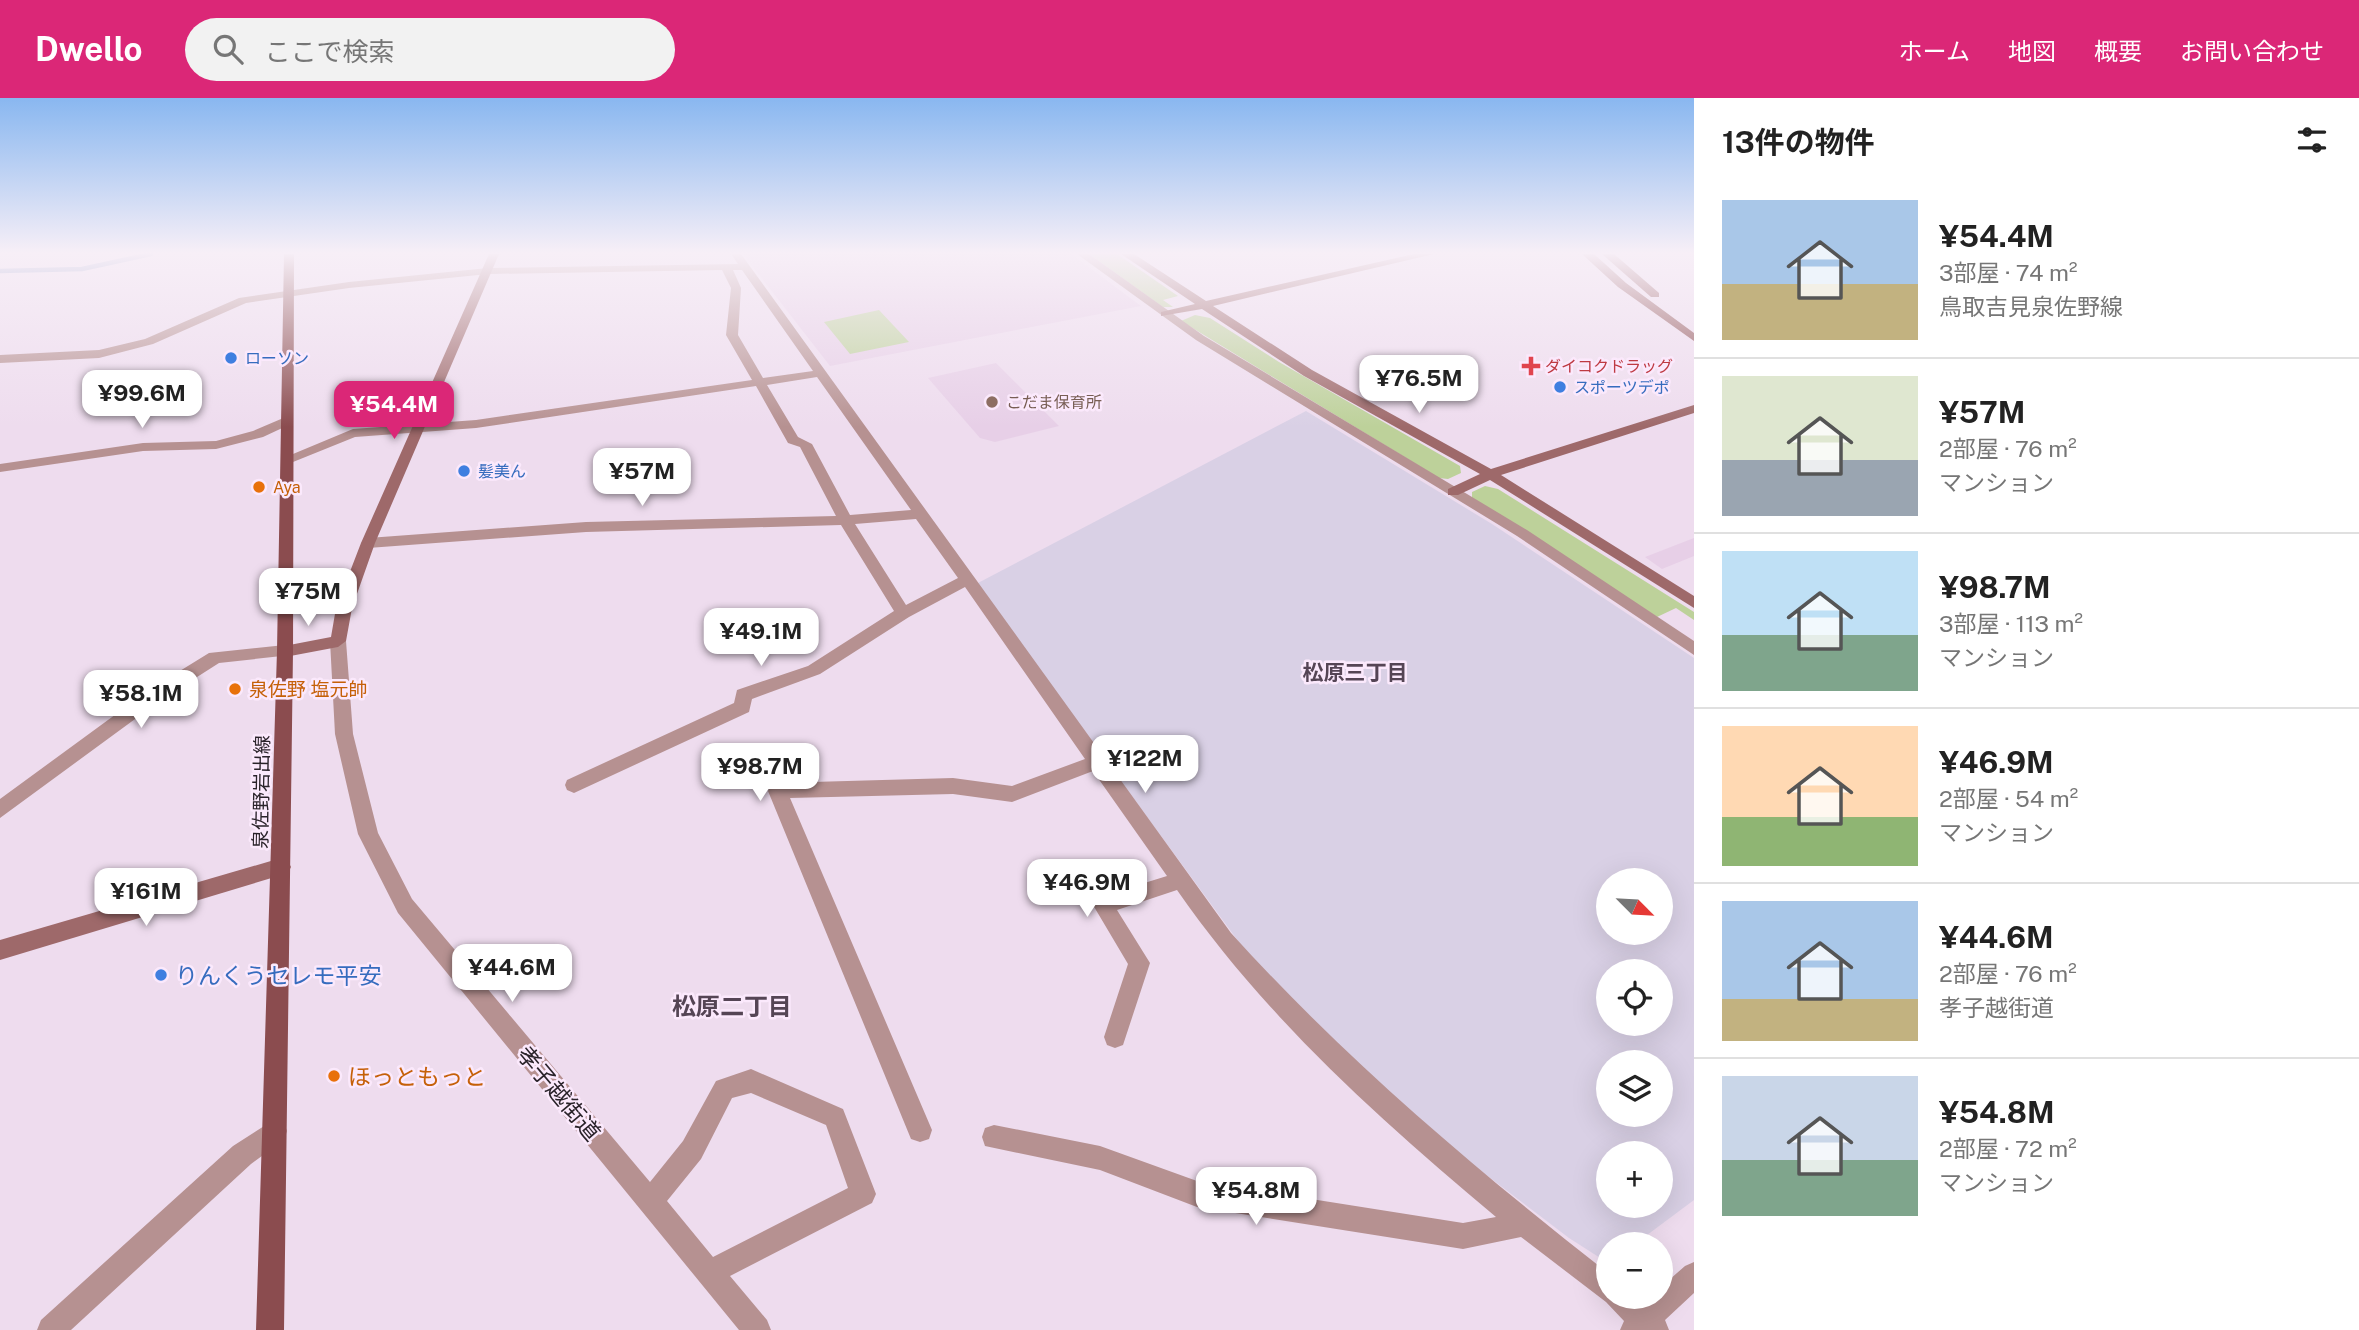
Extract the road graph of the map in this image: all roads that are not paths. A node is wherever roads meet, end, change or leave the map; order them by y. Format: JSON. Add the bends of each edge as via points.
{"nodes":[{"id":1,"x":217,"y":311,"type":"edge"},
{"id":2,"x":287,"y":311,"type":"edge"},
{"id":3,"x":470,"y":311,"type":"edge"},
{"id":4,"x":734,"y":311,"type":"edge"},
{"id":5,"x":773,"y":311,"type":"edge"},
{"id":6,"x":1162,"y":311,"type":"edge"},
{"id":7,"x":1175,"y":311,"type":"edge"},
{"id":8,"x":1212,"y":311,"type":"edge"},
{"id":9,"x":1658,"y":311,"type":"edge"},
{"id":10,"x":1678,"y":311,"type":"edge"},
{"id":11,"x":1165,"y":314,"type":"junction"},
{"id":12,"x":1694,"y":324,"type":"edge"},
{"id":13,"x":1694,"y":338,"type":"edge"},
{"id":14,"x":0,"y":359,"type":"edge"},
{"id":15,"x":821,"y":373,"type":"junction"},
{"id":16,"x":760,"y":381,"type":"junction"},
{"id":17,"x":1694,"y":409,"type":"edge"},
{"id":18,"x":288,"y":420,"type":"junction"},
{"id":19,"x":419,"y":428,"type":"junction"},
{"id":20,"x":288,"y":459,"type":"junction"},
{"id":21,"x":0,"y":468,"type":"edge"},
{"id":22,"x":1489,"y":474,"type":"junction"},
{"id":23,"x":1453,"y":492,"type":"junction"},
{"id":24,"x":920,"y":514,"type":"junction"},
{"id":25,"x":845,"y":520,"type":"junction"},
{"id":26,"x":368,"y":543,"type":"junction"},
{"id":27,"x":967,"y":580,"type":"junction"},
{"id":28,"x":1694,"y":603,"type":"edge"},
{"id":29,"x":903,"y":613,"type":"junction"},
{"id":30,"x":338,"y":641,"type":"junction"},
{"id":31,"x":1694,"y":649,"type":"edge"},
{"id":32,"x":285,"y":651,"type":"junction"},
{"id":33,"x":1096,"y":762,"type":"junction"},
{"id":34,"x":574,"y":785,"type":"dead end"},
{"id":35,"x":0,"y":810,"type":"edge"},
{"id":36,"x":281,"y":867,"type":"junction"},
{"id":37,"x":1182,"y":880,"type":"junction"},
{"id":38,"x":0,"y":950,"type":"edge"},
{"id":39,"x":1115,"y":1037,"type":"dead end"},
{"id":40,"x":920,"y":1129,"type":"dead end"},
{"id":41,"x":275,"y":1131,"type":"junction"},
{"id":42,"x":993,"y":1137,"type":"dead end"},
{"id":43,"x":650,"y":1202,"type":"junction"},
{"id":44,"x":1524,"y":1224,"type":"junction"},
{"id":45,"x":709,"y":1273,"type":"junction"},
{"id":46,"x":1694,"y":1275,"type":"edge"},
{"id":47,"x":1596,"y":1281,"type":"edge"},
{"id":48,"x":1628,"y":1309,"type":"edge"},
{"id":49,"x":1644,"y":1326,"type":"edge"},
{"id":50,"x":51,"y":1330,"type":"edge"},
{"id":51,"x":270,"y":1330,"type":"edge"},
{"id":52,"x":757,"y":1330,"type":"edge"}],
"edges":[{"from":1,"to":14,"type":"street","via":[[149,342],[99,354]]},
{"from":2,"to":18,"type":"main road","name":"泉佐野岩出線"},
{"from":3,"to":19,"type":"street"},
{"from":4,"to":16,"type":"street","via":[[732,335]]},
{"from":5,"to":15,"type":"street"},
{"from":6,"to":11,"type":"street"},
{"from":7,"to":11,"type":"street"},
{"from":8,"to":22,"type":"street","via":[[1308,373]]},
{"from":9,"to":13,"type":"main road"},
{"from":10,"to":12,"type":"main road"},
{"from":11,"to":23,"type":"street"},
{"from":15,"to":16,"type":"street"},
{"from":15,"to":24,"type":"street"},
{"from":16,"to":19,"type":"street","via":[[476,424]]},
{"from":16,"to":25,"type":"street","via":[[793,440],[805,444]]},
{"from":17,"to":22,"type":"street"},
{"from":18,"to":20,"type":"main road","name":"泉佐野岩出線"},
{"from":18,"to":21,"type":"street","via":[[216,445],[143,447]]},
{"from":19,"to":20,"type":"street","via":[[353,433]]},
{"from":19,"to":26,"type":"street"},
{"from":20,"to":32,"type":"main road","name":"泉佐野岩出線"},
{"from":22,"to":23,"type":"street"},
{"from":22,"to":28,"type":"street"},
{"from":23,"to":31,"type":"street"},
{"from":24,"to":25,"type":"street"},
{"from":24,"to":27,"type":"street"},
{"from":25,"to":26,"type":"street","via":[[586,527]]},
{"from":25,"to":29,"type":"street"},
{"from":26,"to":30,"type":"street","via":[[344,608]]},
{"from":27,"to":29,"type":"street"},
{"from":27,"to":33,"type":"street"},
{"from":29,"to":34,"type":"street","via":[[814,670],[743,695],[743,707]]},
{"from":30,"to":32,"type":"street"},
{"from":30,"to":43,"type":"street","name":"孝子越街道","via":[[344,734],[368,834],[405,906]]},
{"from":32,"to":35,"type":"street","via":[[215,657],[155,695]]},
{"from":32,"to":36,"type":"main road","name":"泉佐野岩出線"},
{"from":33,"to":37,"type":"street"},
{"from":33,"to":40,"type":"street","via":[[1012,794],[953,786],[777,792]]},
{"from":36,"to":38,"type":"street"},
{"from":36,"to":41,"type":"main road","name":"泉佐野岩出線"},
{"from":37,"to":39,"type":"street","via":[[1104,905],[1139,963]]},
{"from":37,"to":44,"type":"street","via":[[1224,940],[1321,1047]]},
{"from":41,"to":50,"type":"street","via":[[242,1155]]},
{"from":41,"to":51,"type":"main road","name":"泉佐野岩出線"},
{"from":42,"to":44,"type":"street","via":[[1100,1158],[1197,1194],[1463,1236]]},
{"from":43,"to":45,"type":"street","name":"孝子越街道"},
{"from":43,"to":45,"type":"street","via":[[692,1150],[724,1089],[751,1081],[835,1117],[863,1194]]},
{"from":44,"to":47,"type":"street"},
{"from":45,"to":52,"type":"street","name":"孝子越街道"},
{"from":46,"to":49,"type":"street"},
{"from":48,"to":49,"type":"street"}]}
